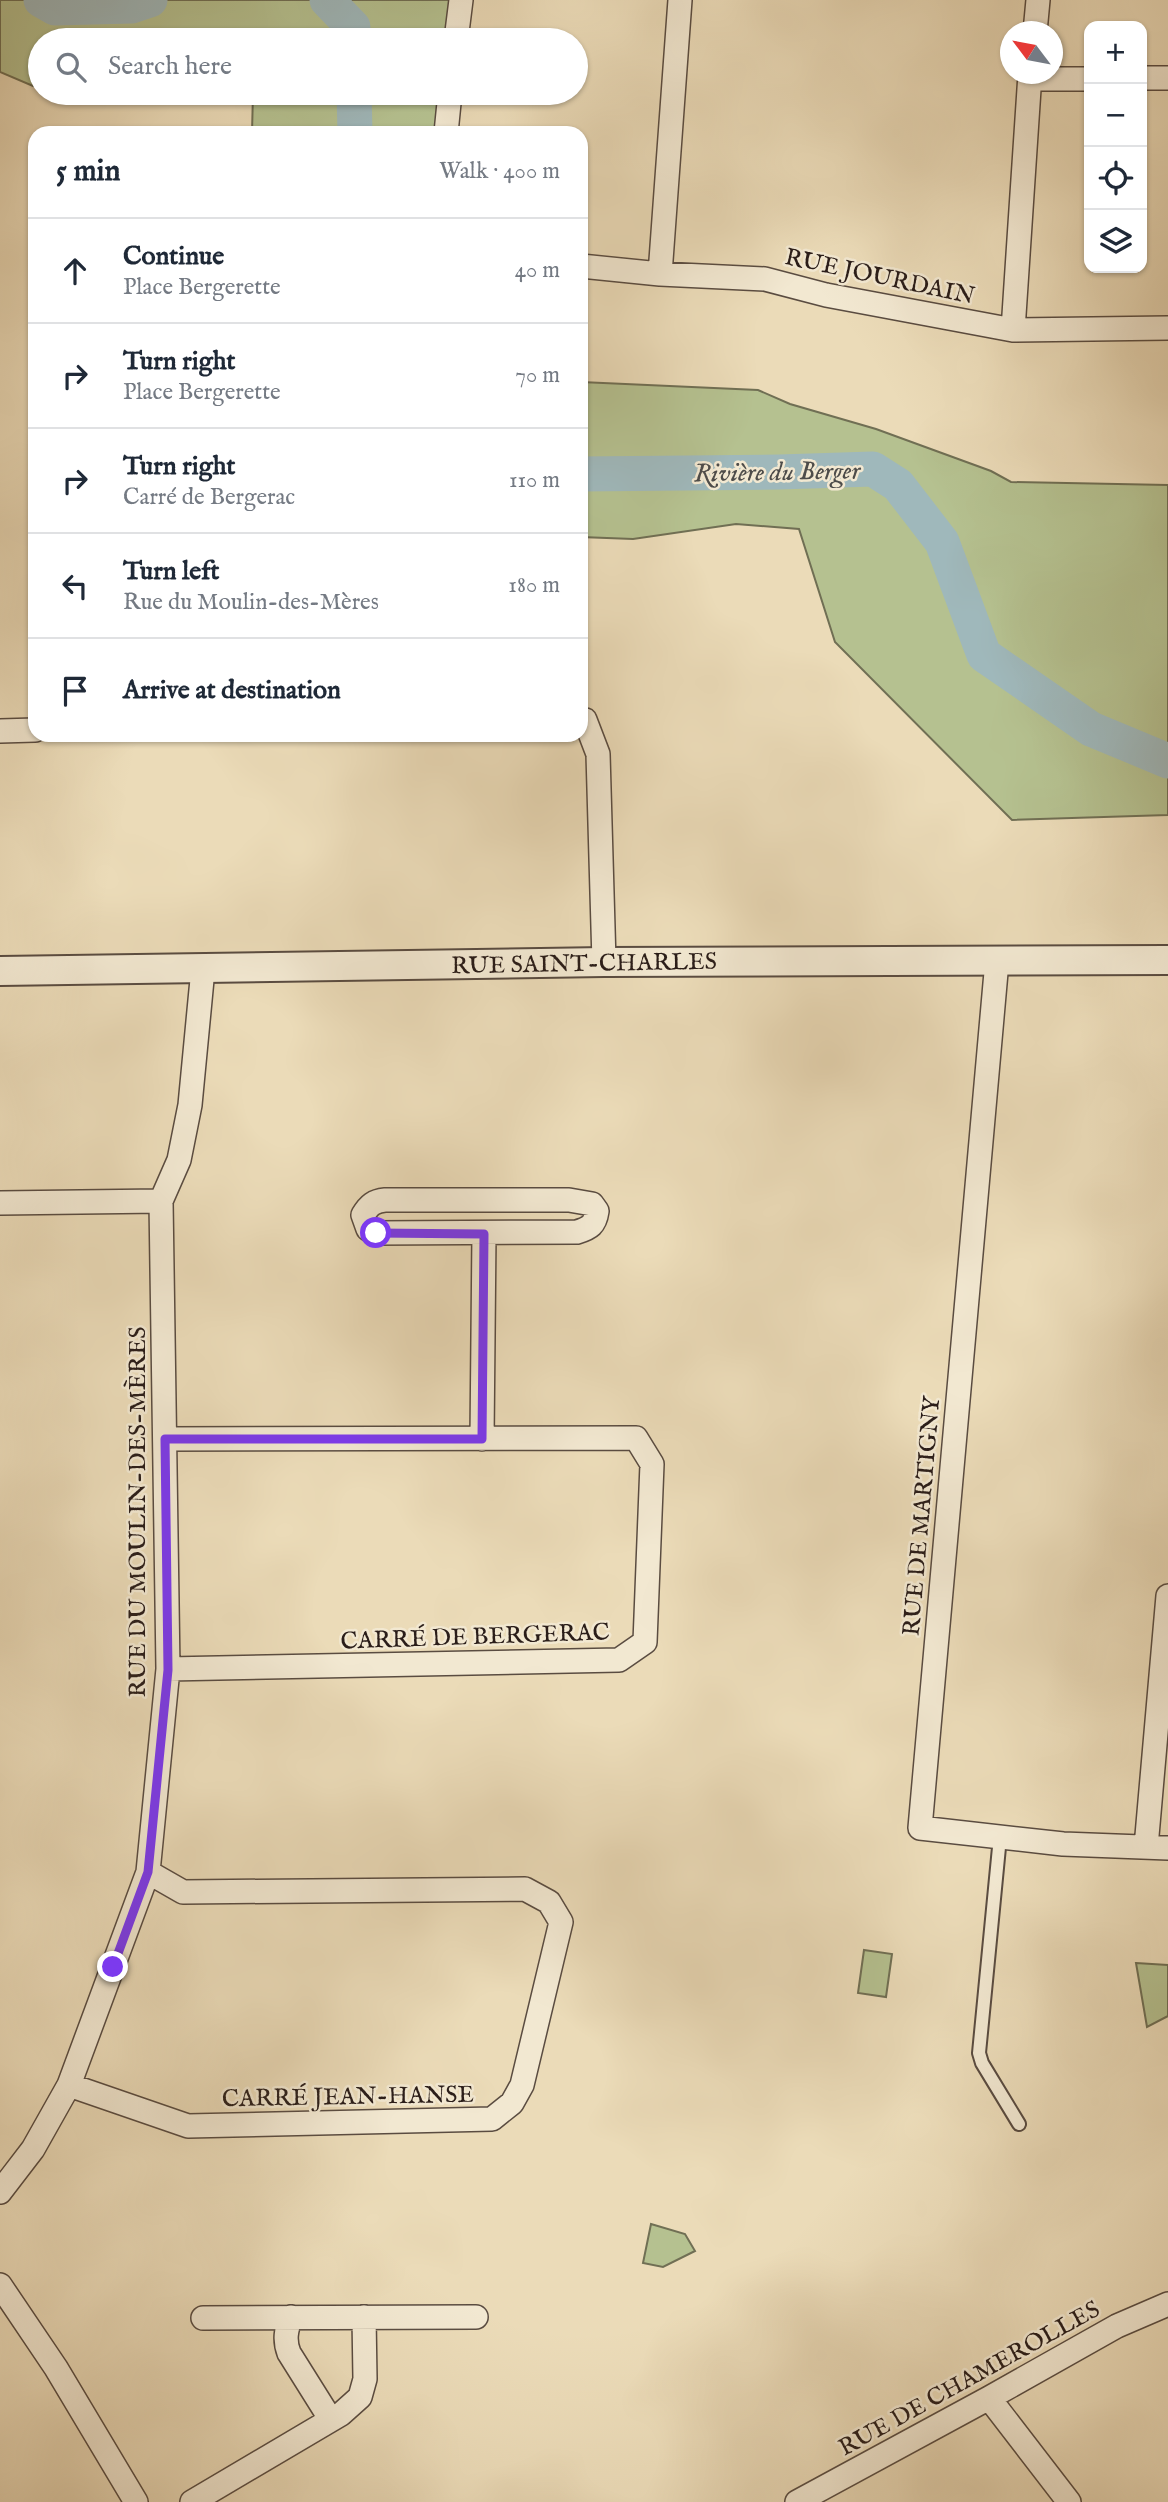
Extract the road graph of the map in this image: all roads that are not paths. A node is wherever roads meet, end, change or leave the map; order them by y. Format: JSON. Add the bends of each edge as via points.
{"nodes":[{"id":1,"x":461,"y":0,"type":"edge"},
{"id":2,"x":680,"y":0,"type":"edge"},
{"id":3,"x":1038,"y":0,"type":"edge"},
{"id":4,"x":1036,"y":21,"type":"edge"},
{"id":5,"x":458,"y":28,"type":"edge"},
{"id":6,"x":1063,"y":78,"type":"edge"},
{"id":7,"x":1147,"y":78,"type":"edge"},
{"id":8,"x":1168,"y":78,"type":"edge"},
{"id":9,"x":1084,"y":79,"type":"edge"},
{"id":10,"x":1029,"y":84,"type":"edge"},
{"id":11,"x":449,"y":105,"type":"edge"},
{"id":12,"x":447,"y":126,"type":"edge"},
{"id":13,"x":588,"y":267,"type":"edge"},
{"id":14,"x":660,"y":274,"type":"junction"},
{"id":15,"x":1168,"y":328,"type":"edge"},
{"id":16,"x":1013,"y":330,"type":"junction"},
{"id":17,"x":588,"y":728,"type":"edge"},
{"id":18,"x":28,"y":730,"type":"edge"},
{"id":19,"x":0,"y":731,"type":"edge"},
{"id":20,"x":1168,"y":960,"type":"edge"},
{"id":21,"x":997,"y":961,"type":"junction"},
{"id":22,"x":604,"y":962,"type":"junction"},
{"id":23,"x":203,"y":969,"type":"junction"},
{"id":24,"x":0,"y":971,"type":"edge"},
{"id":25,"x":161,"y":1201,"type":"junction"},
{"id":26,"x":0,"y":1203,"type":"edge"},
{"id":27,"x":484,"y":1234,"type":"junction"},
{"id":28,"x":165,"y":1439,"type":"junction"},
{"id":29,"x":482,"y":1439,"type":"junction"},
{"id":30,"x":1168,"y":1596,"type":"edge"},
{"id":31,"x":168,"y":1670,"type":"junction"},
{"id":32,"x":1000,"y":1837,"type":"junction"},
{"id":33,"x":1157,"y":1848,"type":"edge"},
{"id":34,"x":148,"y":1872,"type":"junction"},
{"id":35,"x":69,"y":2085,"type":"junction"},
{"id":36,"x":1019,"y":2124,"type":"dead end"},
{"id":37,"x":0,"y":2192,"type":"edge"},
{"id":38,"x":0,"y":2286,"type":"edge"},
{"id":39,"x":1168,"y":2304,"type":"edge"},
{"id":40,"x":291,"y":2317,"type":"junction"},
{"id":41,"x":364,"y":2317,"type":"junction"},
{"id":42,"x":476,"y":2317,"type":"dead end"},
{"id":43,"x":203,"y":2318,"type":"dead end"},
{"id":44,"x":989,"y":2398,"type":"junction"},
{"id":45,"x":331,"y":2420,"type":"junction"},
{"id":46,"x":807,"y":2500,"type":"edge"},
{"id":47,"x":136,"y":2502,"type":"edge"},
{"id":48,"x":192,"y":2502,"type":"edge"},
{"id":49,"x":1069,"y":2502,"type":"edge"}],
"edges":[{"from":1,"to":5,"type":"street"},
{"from":2,"to":14,"type":"street"},
{"from":3,"to":4,"type":"street"},
{"from":6,"to":9,"type":"street"},
{"from":7,"to":8,"type":"street"},
{"from":10,"to":16,"type":"street"},
{"from":11,"to":12,"type":"street"},
{"from":13,"to":14,"type":"street","name":"RUE JOURDAIN"},
{"from":14,"to":16,"type":"street","name":"RUE JOURDAIN","via":[[765,279]]},
{"from":15,"to":16,"type":"street","name":"RUE JOURDAIN"},
{"from":17,"to":22,"type":"street","via":[[598,754]]},
{"from":18,"to":19,"type":"street"},
{"from":20,"to":21,"type":"street","name":"RUE SAINT-CHARLES"},
{"from":21,"to":22,"type":"street","name":"RUE SAINT-CHARLES"},
{"from":21,"to":32,"type":"street","name":"RUE DE MARTIGNY","via":[[920,1828]]},
{"from":22,"to":23,"type":"street","name":"RUE SAINT-CHARLES"},
{"from":23,"to":24,"type":"street","name":"RUE SAINT-CHARLES"},
{"from":23,"to":25,"type":"street","name":"RUE DU MOULIN-DES-MÈRES","via":[[190,1105],[179,1160]]},
{"from":25,"to":26,"type":"street"},
{"from":25,"to":28,"type":"street","name":"RUE DU MOULIN-DES-MÈRES"},
{"from":27,"to":27,"type":"street","via":[[577,1232],[591,1227],[597,1211],[592,1204],[569,1200],[386,1200],[368,1206],[363,1215],[368,1229],[376,1233]]},
{"from":27,"to":29,"type":"street"},
{"from":28,"to":29,"type":"street","name":"CARRÉ DE BERGERAC"},
{"from":28,"to":31,"type":"street","name":"RUE DU MOULIN-DES-MÈRES"},
{"from":29,"to":31,"type":"street","name":"CARRÉ DE BERGERAC","via":[[636,1438],[652,1464],[645,1642],[619,1660]]},
{"from":30,"to":33,"type":"street"},
{"from":31,"to":34,"type":"street","name":"RUE DU MOULIN-DES-MÈRES"},
{"from":32,"to":33,"type":"street","name":"RUE DE MARTIGNY"},
{"from":32,"to":36,"type":"lane","via":[[979,2053]]},
{"from":34,"to":35,"type":"street","name":"RUE DU MOULIN-DES-MÈRES"},
{"from":34,"to":35,"type":"street","name":"CARRÉ JEAN-HANSE","via":[[183,1892],[525,1889],[549,1902],[561,1922],[522,2085],[512,2103],[492,2119],[188,2126]]},
{"from":35,"to":37,"type":"street","name":"RUE DU MOULIN-DES-MÈRES","via":[[33,2149]]},
{"from":38,"to":47,"type":"street","via":[[56,2368]]},
{"from":39,"to":44,"type":"street","name":"RUE DE CHAMEROLLES","via":[[1118,2326]]},
{"from":40,"to":41,"type":"street"},
{"from":40,"to":43,"type":"street"},
{"from":40,"to":45,"type":"street","via":[[286,2330],[289,2353]]},
{"from":41,"to":42,"type":"street"},
{"from":41,"to":45,"type":"street","via":[[365,2379],[360,2397]]},
{"from":44,"to":46,"type":"street","name":"RUE DE CHAMEROLLES"},
{"from":44,"to":49,"type":"street"},
{"from":45,"to":48,"type":"street"}]}
